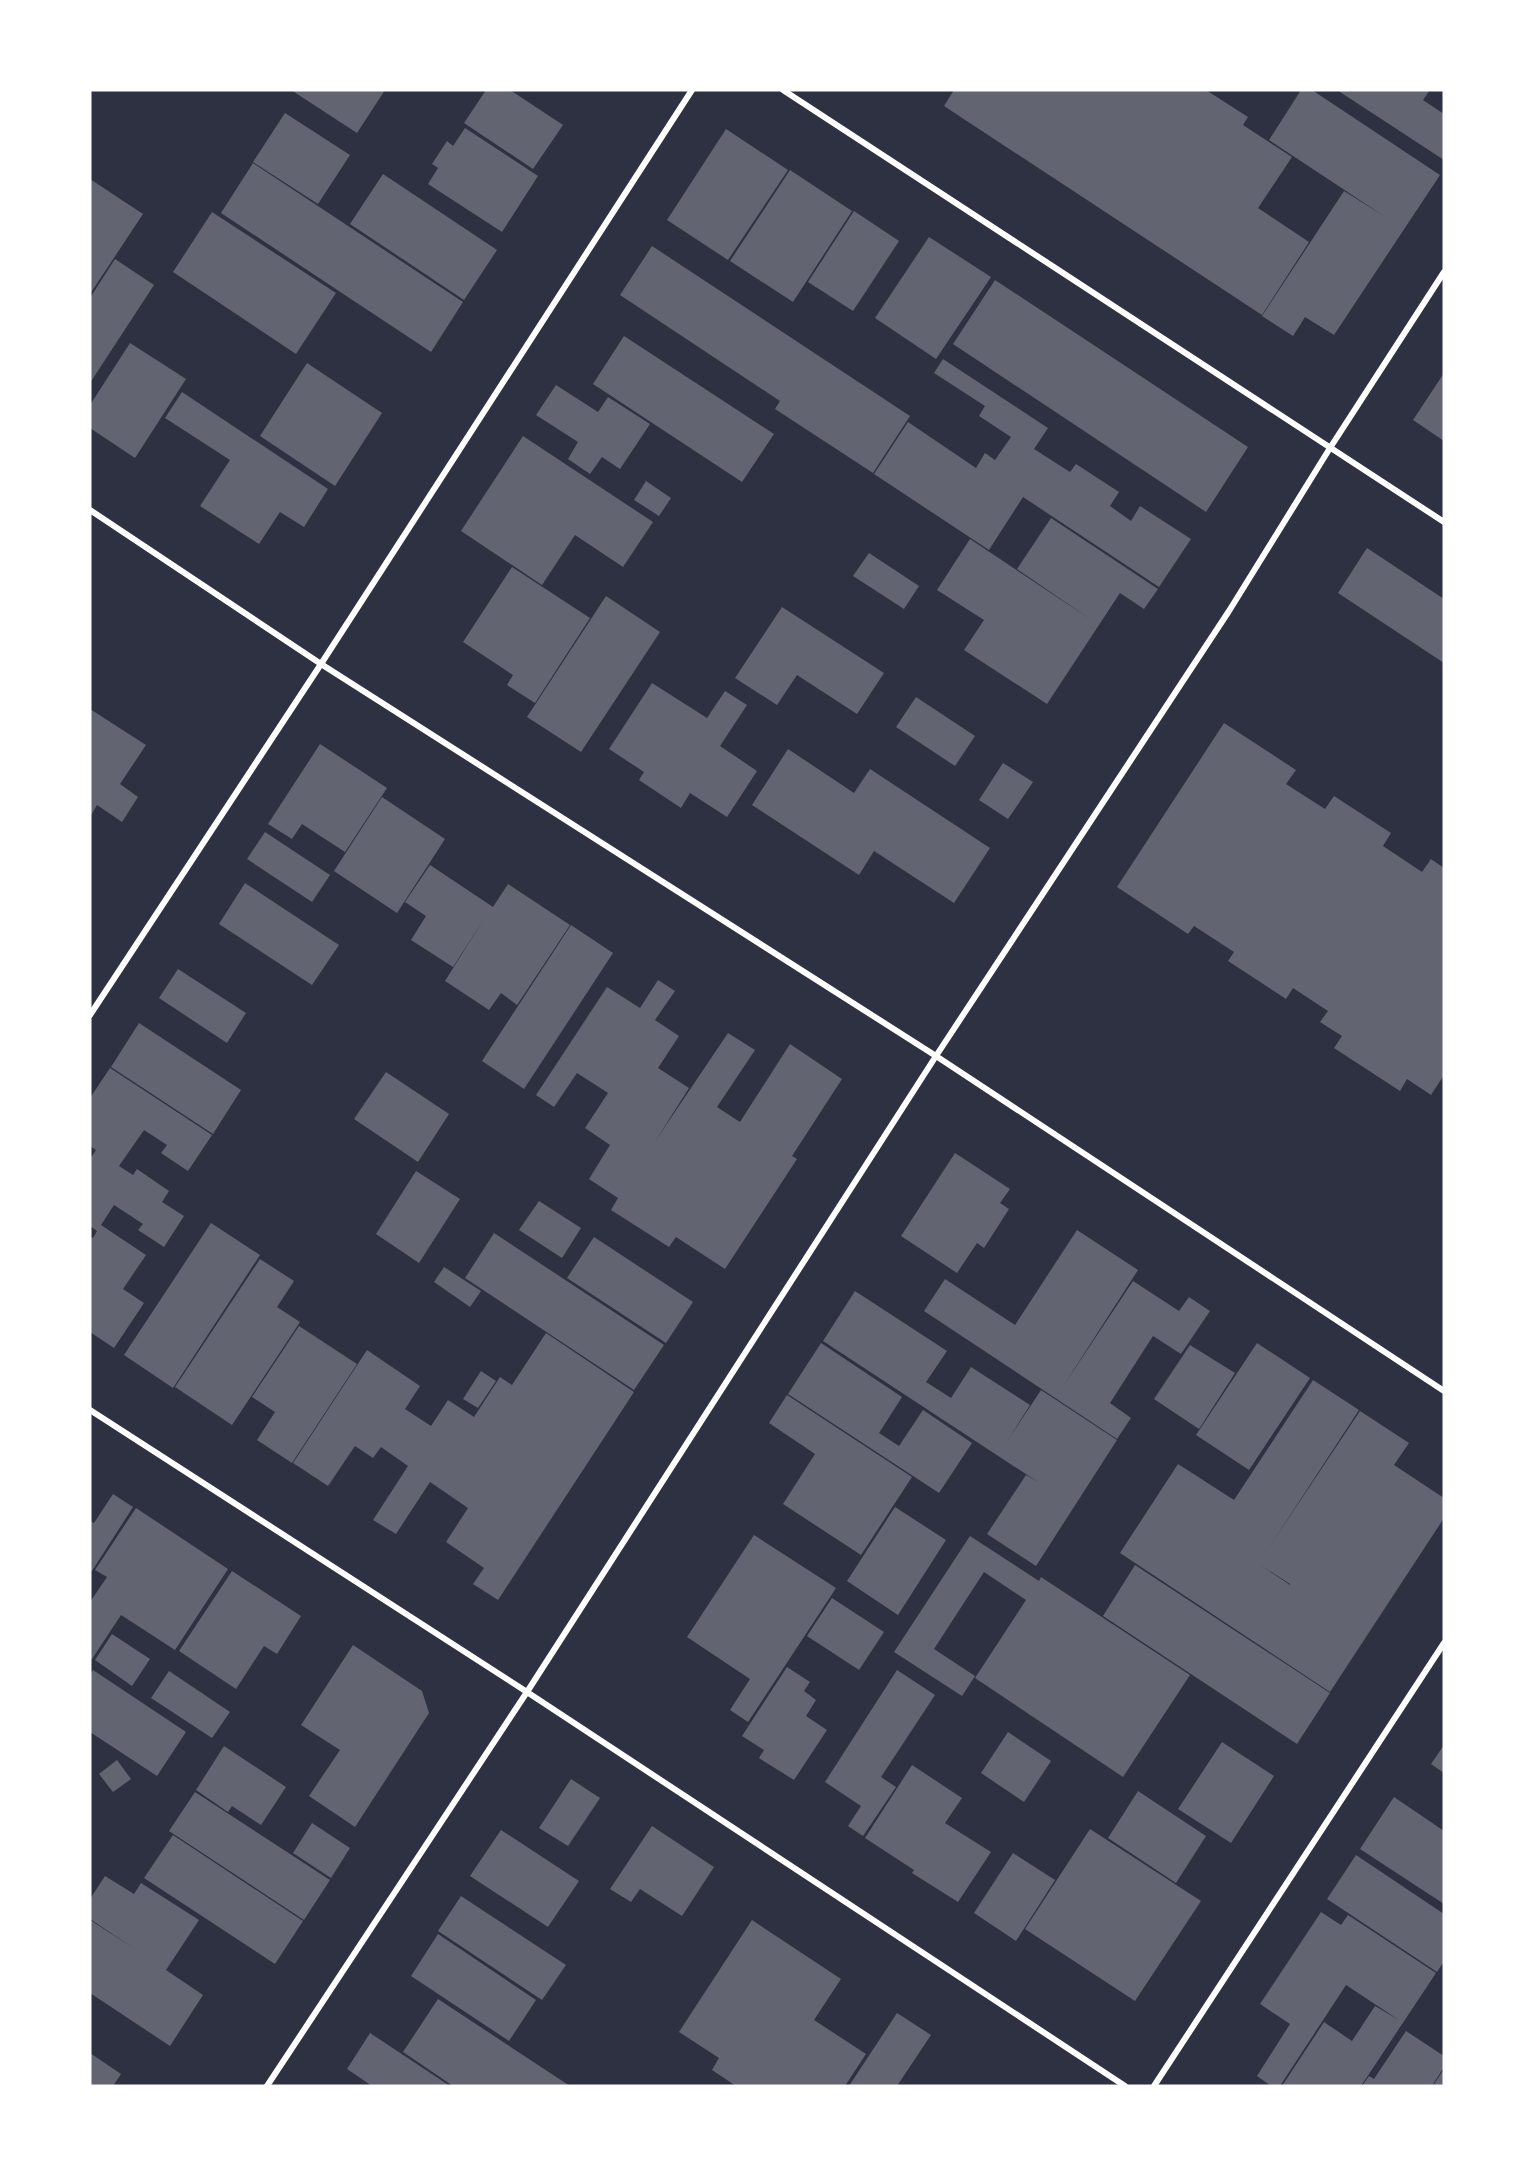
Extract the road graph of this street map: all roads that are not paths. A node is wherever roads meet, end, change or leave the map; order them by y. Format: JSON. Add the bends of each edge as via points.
{"nodes":[{"id":1,"x":692,"y":90,"type":"edge"},
{"id":2,"x":783,"y":90,"type":"edge"},
{"id":3,"x":1444,"y":272,"type":"edge"},
{"id":4,"x":1330,"y":448,"type":"junction"},
{"id":5,"x":90,"y":510,"type":"edge"},
{"id":6,"x":1444,"y":522,"type":"edge"},
{"id":7,"x":321,"y":664,"type":"junction"},
{"id":8,"x":90,"y":1015,"type":"edge"},
{"id":9,"x":936,"y":1056,"type":"junction"},
{"id":10,"x":1444,"y":1391,"type":"edge"},
{"id":11,"x":90,"y":1410,"type":"edge"},
{"id":12,"x":1444,"y":1643,"type":"edge"},
{"id":13,"x":527,"y":1692,"type":"junction"},
{"id":14,"x":267,"y":2086,"type":"edge"},
{"id":15,"x":1125,"y":2086,"type":"edge"},
{"id":16,"x":1154,"y":2086,"type":"edge"}],
"edges":[{"from":1,"to":7,"type":"street"},
{"from":2,"to":4,"type":"street"},
{"from":3,"to":4,"type":"street"},
{"from":4,"to":6,"type":"street"},
{"from":4,"to":9,"type":"street","via":[[1229,611]]},
{"from":5,"to":7,"type":"street"},
{"from":7,"to":8,"type":"street"},
{"from":7,"to":9,"type":"street"},
{"from":9,"to":10,"type":"street"},
{"from":9,"to":13,"type":"street"},
{"from":11,"to":13,"type":"street"},
{"from":12,"to":16,"type":"street"},
{"from":13,"to":14,"type":"street"},
{"from":13,"to":15,"type":"street"}]}
